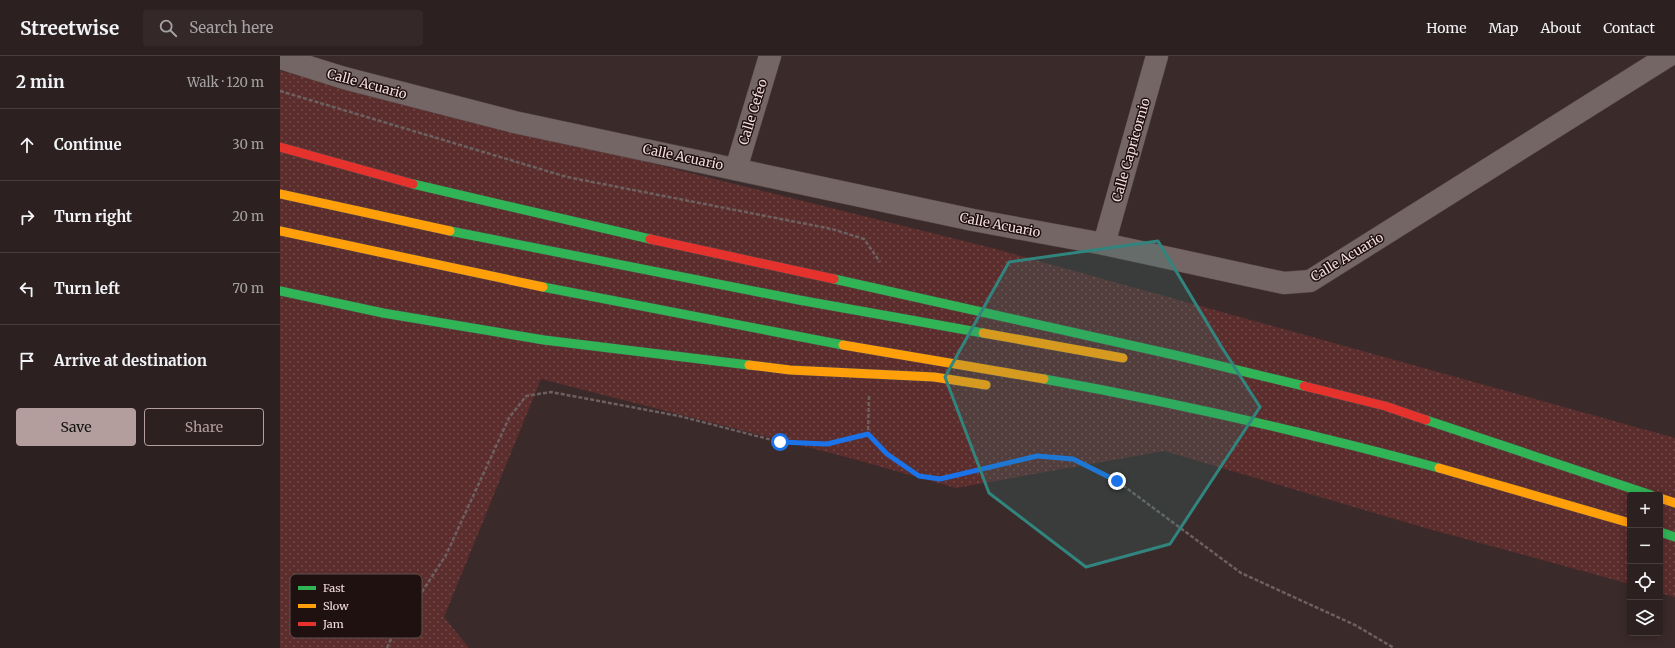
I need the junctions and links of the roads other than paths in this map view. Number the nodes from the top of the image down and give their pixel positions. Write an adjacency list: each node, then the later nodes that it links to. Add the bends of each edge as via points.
1 (770, 56): 6 (street, Calle Cefeo)
2 (1157, 56): 9 (street, Calle Capricornio)
3 (1668, 56): 9 (street, Calle Acuario, via 1310,281 1284,282)
4 (280, 58): 6 (street, Calle Acuario, via 344,78 514,122)
5 (280, 147): 16 (highway, via 388,178 531,212 1179,356 1385,406)
6 (736, 169): 9 (street, Calle Acuario, via 973,220)
7 (280, 194): 11 (highway, via 566,255 799,300)
8 (280, 231): 15 (highway, via 794,336 1112,392)
9 (1104, 244)
10 (280, 291): 12 (highway, via 384,313 544,340 790,370 934,377)
11 (1131, 359)
12 (996, 387)
13 (1192, 418): 15 (highway)
14 (1414, 426): 16 (highway)
15 (1333, 440): 20 (highway, via 1526,491)
16 (1586, 472): 17 (highway)
17 (1643, 492)
18 (1663, 499): 19 (highway)
19 (1675, 503)
20 (1627, 522)
21 (1663, 533): 22 (highway)
22 (1675, 537)

